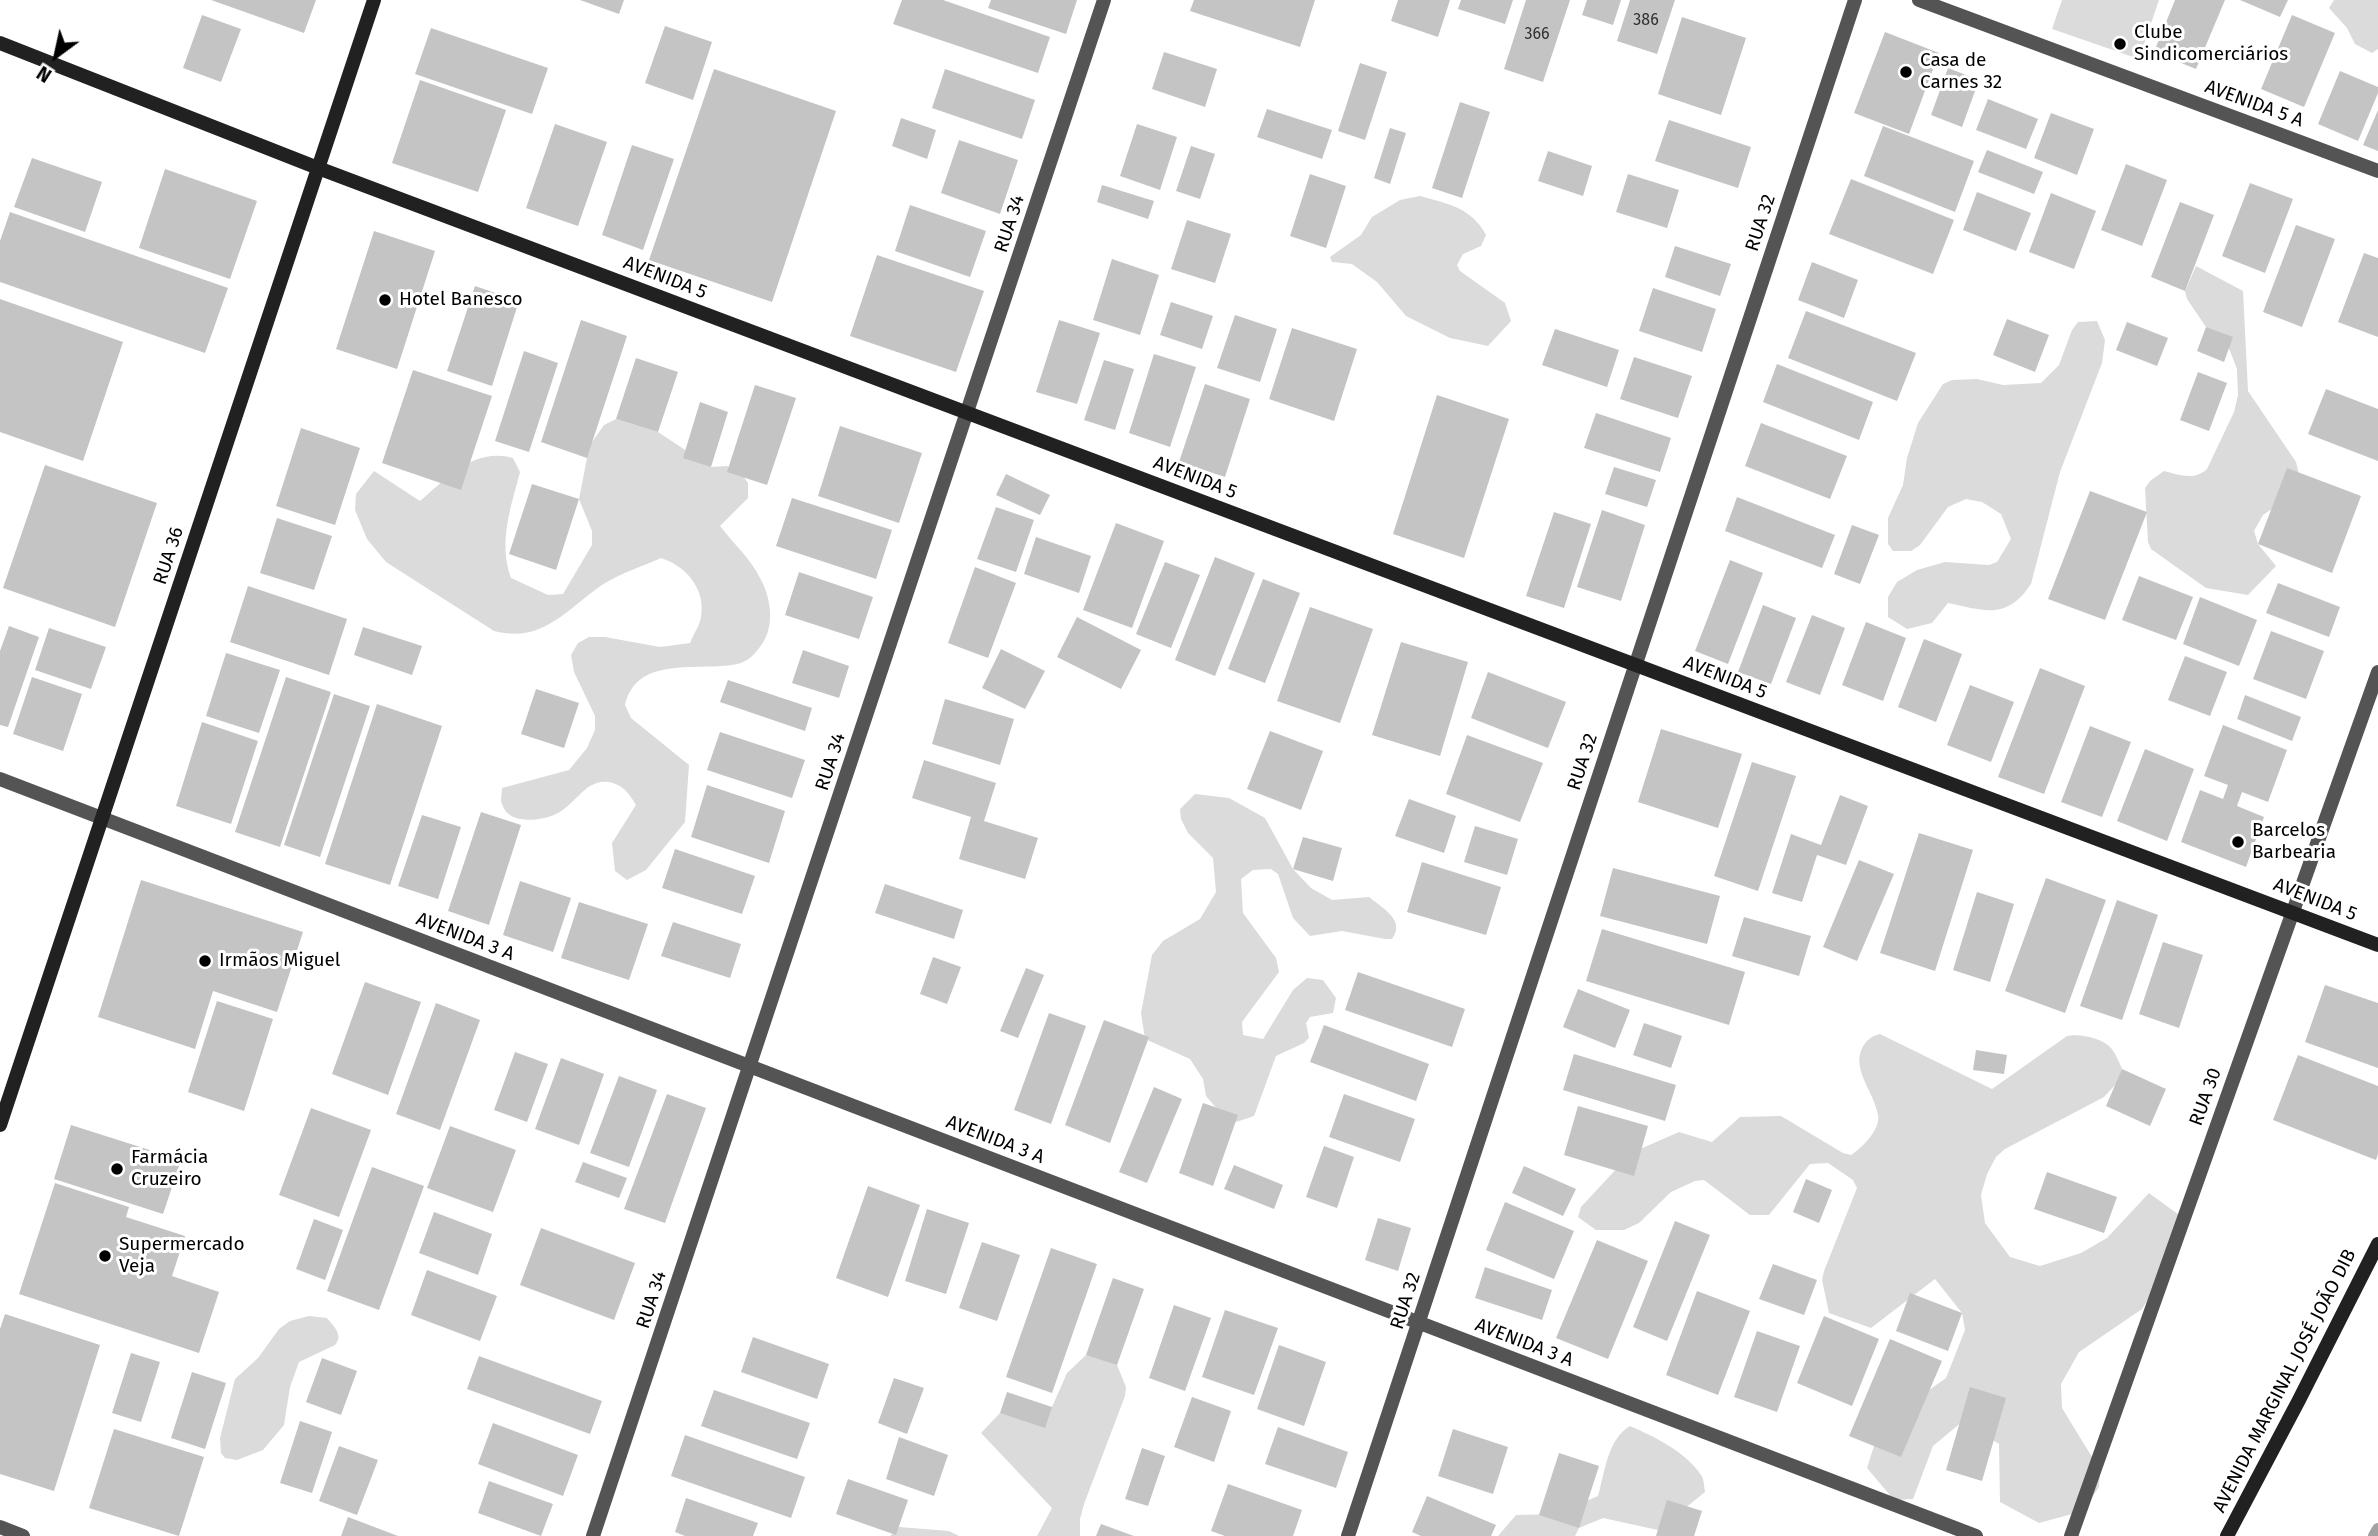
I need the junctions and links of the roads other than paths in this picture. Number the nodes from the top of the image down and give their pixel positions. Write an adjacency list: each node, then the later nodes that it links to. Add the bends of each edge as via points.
1 (374, 0): 6 (street, RUA 36)
2 (1104, 0): 8 (street, RUA 34)
3 (1855, 0): 9 (street, RUA 32)
4 (1919, 0): 7 (street, AVENIDA 5 A)
5 (0, 43): 6 (street, AVENIDA 5)
6 (318, 168): 8 (street, AVENIDA 5); 12 (street, RUA 36)
7 (2378, 171)
8 (967, 412): 9 (street, AVENIDA 5); 15 (street, RUA 34)
9 (1635, 665): 13 (street, AVENIDA 5); 18 (street, RUA 32)
10 (2378, 672): 13 (street, RUA 30)
11 (0, 779): 12 (street, AVENIDA 3 A)
12 (102, 818): 15 (street, AVENIDA 3 A); 16 (street, RUA 36)
13 (2292, 912): 14 (street, AVENIDA 5); 24 (street, RUA 30)
14 (2378, 945)
15 (750, 1066): 18 (street, AVENIDA 3 A); 21 (street, RUA 34)
16 (0, 1125)
17 (2378, 1244): 25 (street, AVENIDA MARGINAL JOSÉ JOÃO DIB)
18 (1419, 1323): 22 (street, RUA 32); 23 (street, AVENIDA 3 A)
19 (0, 1527): 20 (street)
20 (23, 1536)
21 (593, 1536)
22 (1349, 1536)
23 (1976, 1536)
24 (2071, 1536)
25 (2227, 1536)

